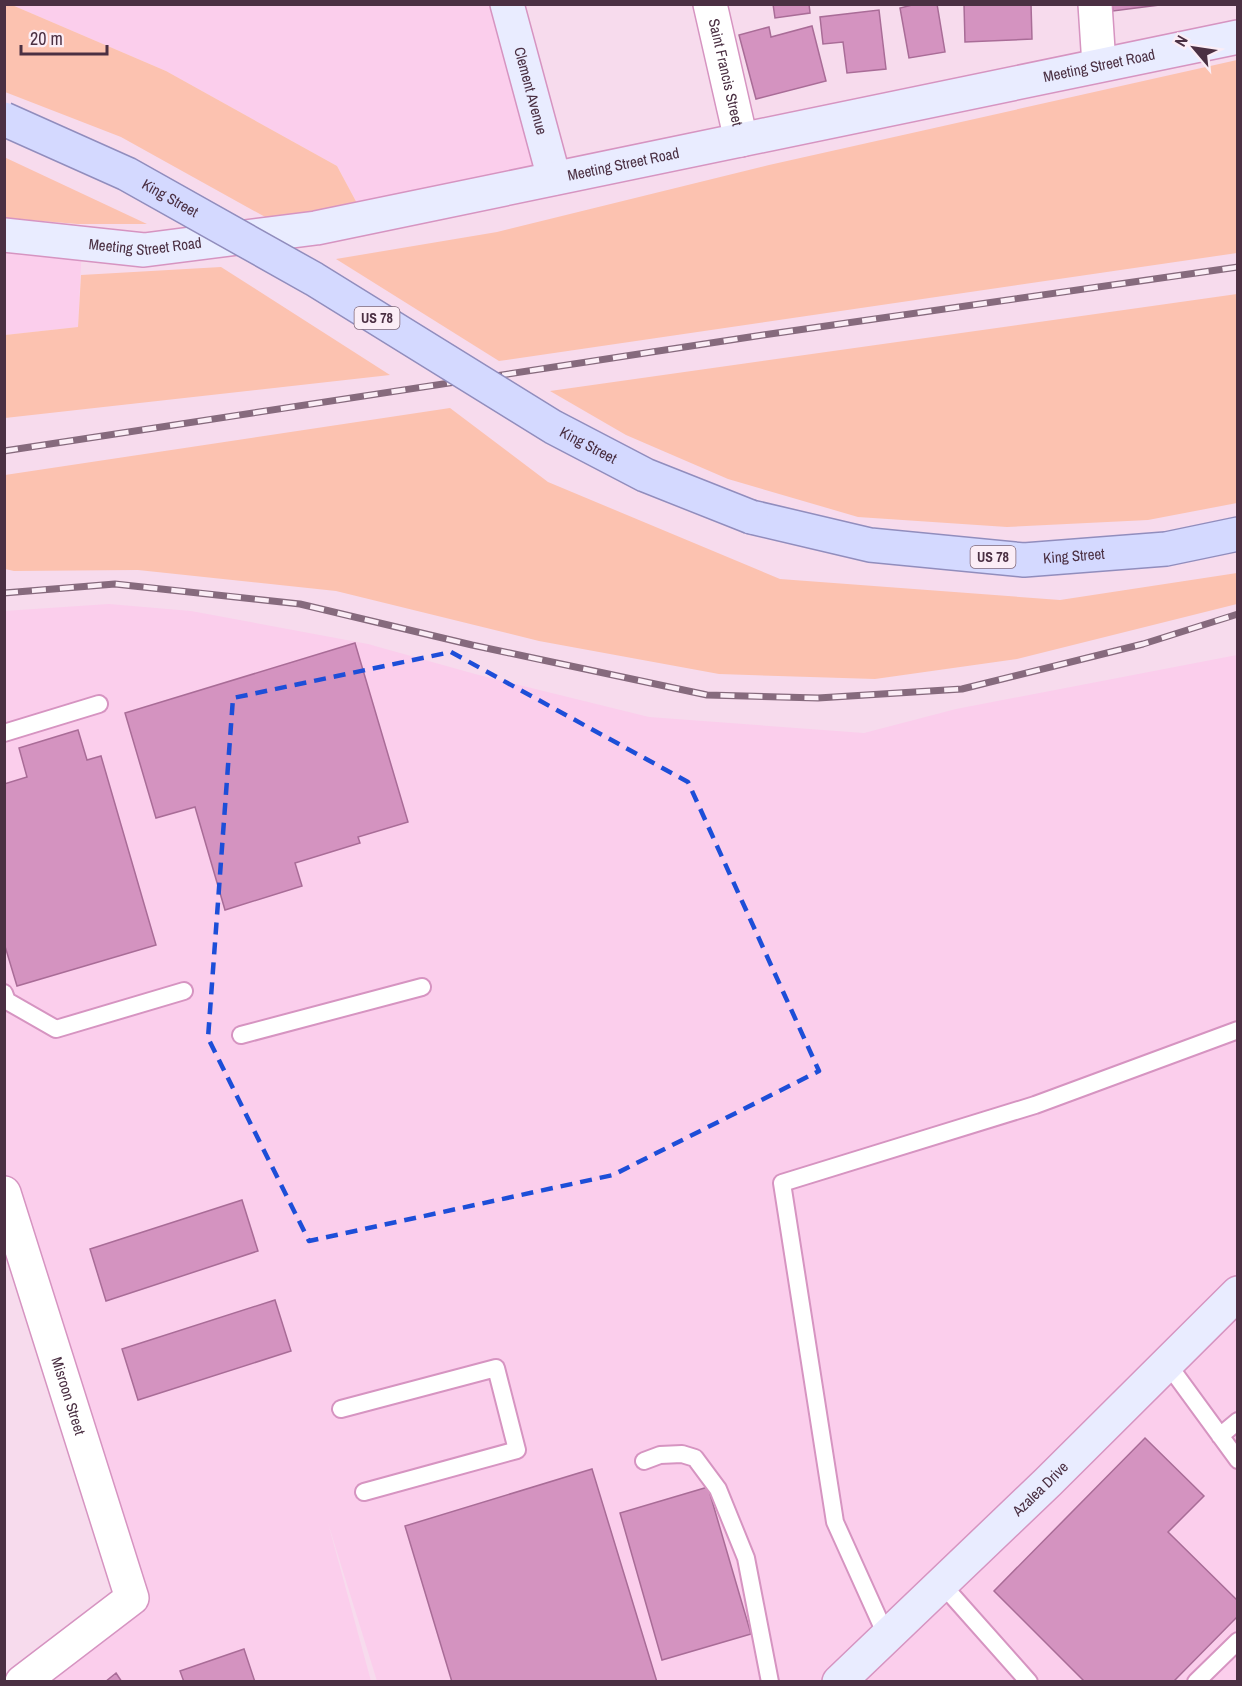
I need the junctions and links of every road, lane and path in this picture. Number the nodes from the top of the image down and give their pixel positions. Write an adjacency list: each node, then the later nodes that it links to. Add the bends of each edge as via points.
1 (507, 4): 8 (street, Clement Avenue)
2 (710, 4): 7 (street, Saint Francis Street)
3 (1095, 4): 5 (street)
4 (1238, 37): 5 (street, Meeting Street Road)
5 (1099, 65): 7 (street, Meeting Street Road)
6 (4, 118): 10 (main road, King Street / US 78, bridge, via 137,180 314,279 553,427 645,475 751,517 870,545 1024,560 1166,549)
7 (741, 140): 8 (street, Meeting Street Road)
8 (554, 178): 9 (street, Meeting Street Road, via 316,228 144,250)
9 (4, 235)
10 (1238, 534)
11 (99, 704): 12 (lane)
12 (4, 733)
13 (422, 987): 17 (lane)
14 (184, 991): 15 (lane, via 56,1029 7,1001)
15 (4, 993)
16 (1238, 1030): 28 (lane, via 1035,1105 782,1183 835,1522)
17 (241, 1035)
18 (4, 1193): 30 (street, Misroon Street, via 132,1598)
19 (1238, 1293): 20 (street, Azalea Drive)
20 (1167, 1363): 23 (lane); 27 (street, Azalea Drive)
21 (341, 1409): 26 (lane, via 496,1368 517,1450)
22 (1238, 1421): 23 (lane)
23 (1220, 1436): 24 (lane)
24 (1238, 1460)
25 (644, 1461): 31 (lane, via 660,1455 695,1458 718,1489 746,1558)
26 (364, 1492)
27 (941, 1582): 28 (street, Azalea Drive); 33 (lane)
28 (886, 1635): 32 (street, Azalea Drive)
29 (1238, 1641): 34 (lane)
30 (22, 1682)
31 (770, 1682)
32 (839, 1682)
33 (1029, 1682)
34 (1196, 1682)

